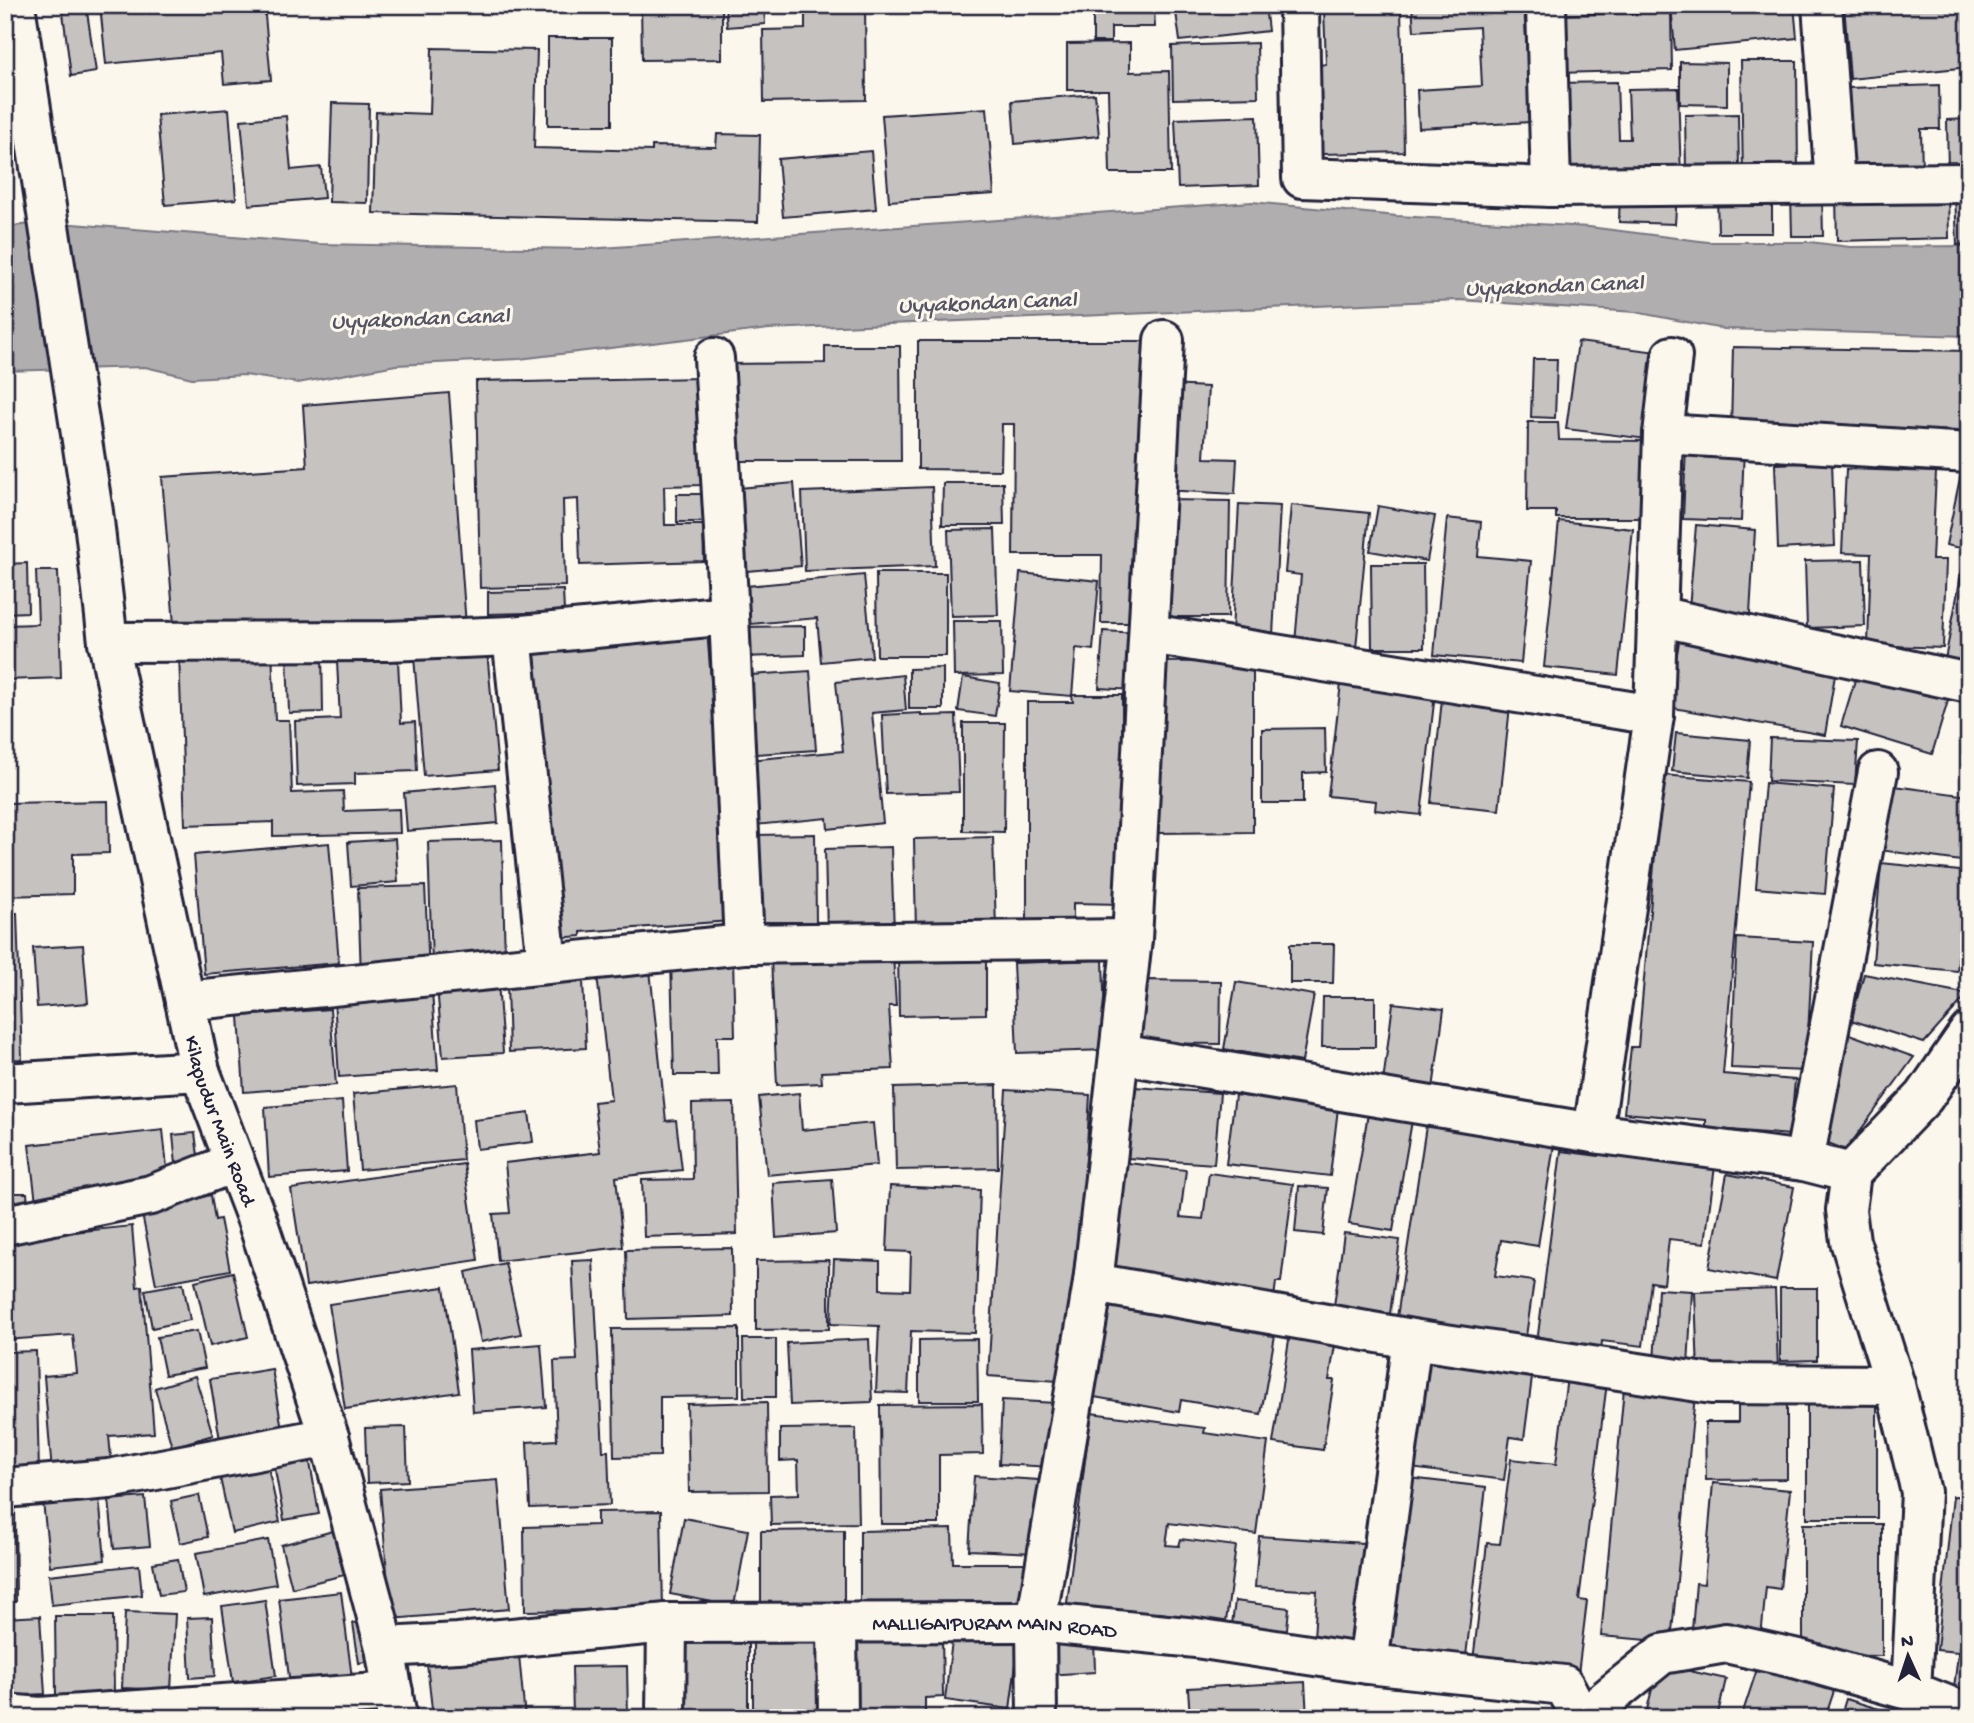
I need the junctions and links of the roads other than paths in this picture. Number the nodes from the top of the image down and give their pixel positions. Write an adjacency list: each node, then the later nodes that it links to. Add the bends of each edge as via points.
1 (15, 5): 17 (street, Kilapudur Main Road, via 93,512)
2 (1299, 5): 7 (street, via 1302,178)
3 (1546, 5): 7 (street)
4 (1822, 5): 6 (street)
5 (1969, 183): 6 (street)
6 (1835, 184): 7 (street)
7 (1551, 187)
8 (1164, 340): 15 (street)
9 (1672, 356): 11 (street)
10 (714, 358): 13 (street)
11 (1663, 434): 12 (street); 14 (street)
12 (1969, 453)
13 (729, 615): 16 (street); 22 (street)
14 (1657, 616): 18 (street); 19 (street)
15 (1150, 634): 19 (street); 21 (street)
16 (512, 636): 17 (street); 23 (street)
17 (108, 642): 24 (street, Kilapudur Main Road)
18 (1969, 683)
19 (1654, 715): 29 (street)
20 (1878, 772): 30 (street)
21 (1132, 939): 22 (street); 26 (street)
22 (744, 944): 23 (street)
23 (547, 962): 24 (street)
24 (185, 1001): 27 (street, Kilapudur Main Road)
25 (1969, 1031): 32 (street, via 1924,1097)
26 (1119, 1054): 29 (street); 34 (street)
27 (200, 1071): 28 (street); 31 (street, Kilapudur Main Road)
28 (5, 1083)
29 (1593, 1133): 30 (street)
30 (1804, 1161): 32 (street)
31 (233, 1163): 33 (street, via 151,1195); 37 (street, Kilapudur Main Road, via 257,1220)
32 (1851, 1173): 36 (street, via 1846,1210 1850,1241)
33 (5, 1225)
34 (1093, 1283): 35 (street); 40 (street)
35 (1412, 1339): 36 (street, via 1712,1384); 43 (street)
36 (1895, 1385): 44 (street, via 1921,1492)
37 (328, 1437): 38 (street, via 109,1479); 42 (street, Kilapudur Main Road)
38 (5, 1488)
39 (837, 1622): 40 (street, MALLIGAIPURAM MAIN ROAD); 41 (street, MALLIGAIPURAM MAIN ROAD); 49 (street)
40 (1037, 1622): 43 (street, MALLIGAIPURAM MAIN ROAD, via 1196,1638); 50 (street)
41 (667, 1623): 42 (street, MALLIGAIPURAM MAIN ROAD); 48 (street)
42 (385, 1647): 45 (street, Kilapudur Main Road)
43 (1368, 1664): 51 (street, MALLIGAIPURAM MAIN ROAD, via 1564,1685)
44 (1911, 1691): 47 (street); 51 (street, via 1726,1643 1662,1654)
45 (395, 1705): 46 (street, via 40,1717)
46 (5, 1714)
47 (1969, 1714)
48 (666, 1718)
49 (838, 1718)
50 (1038, 1718)
51 (1583, 1718)

